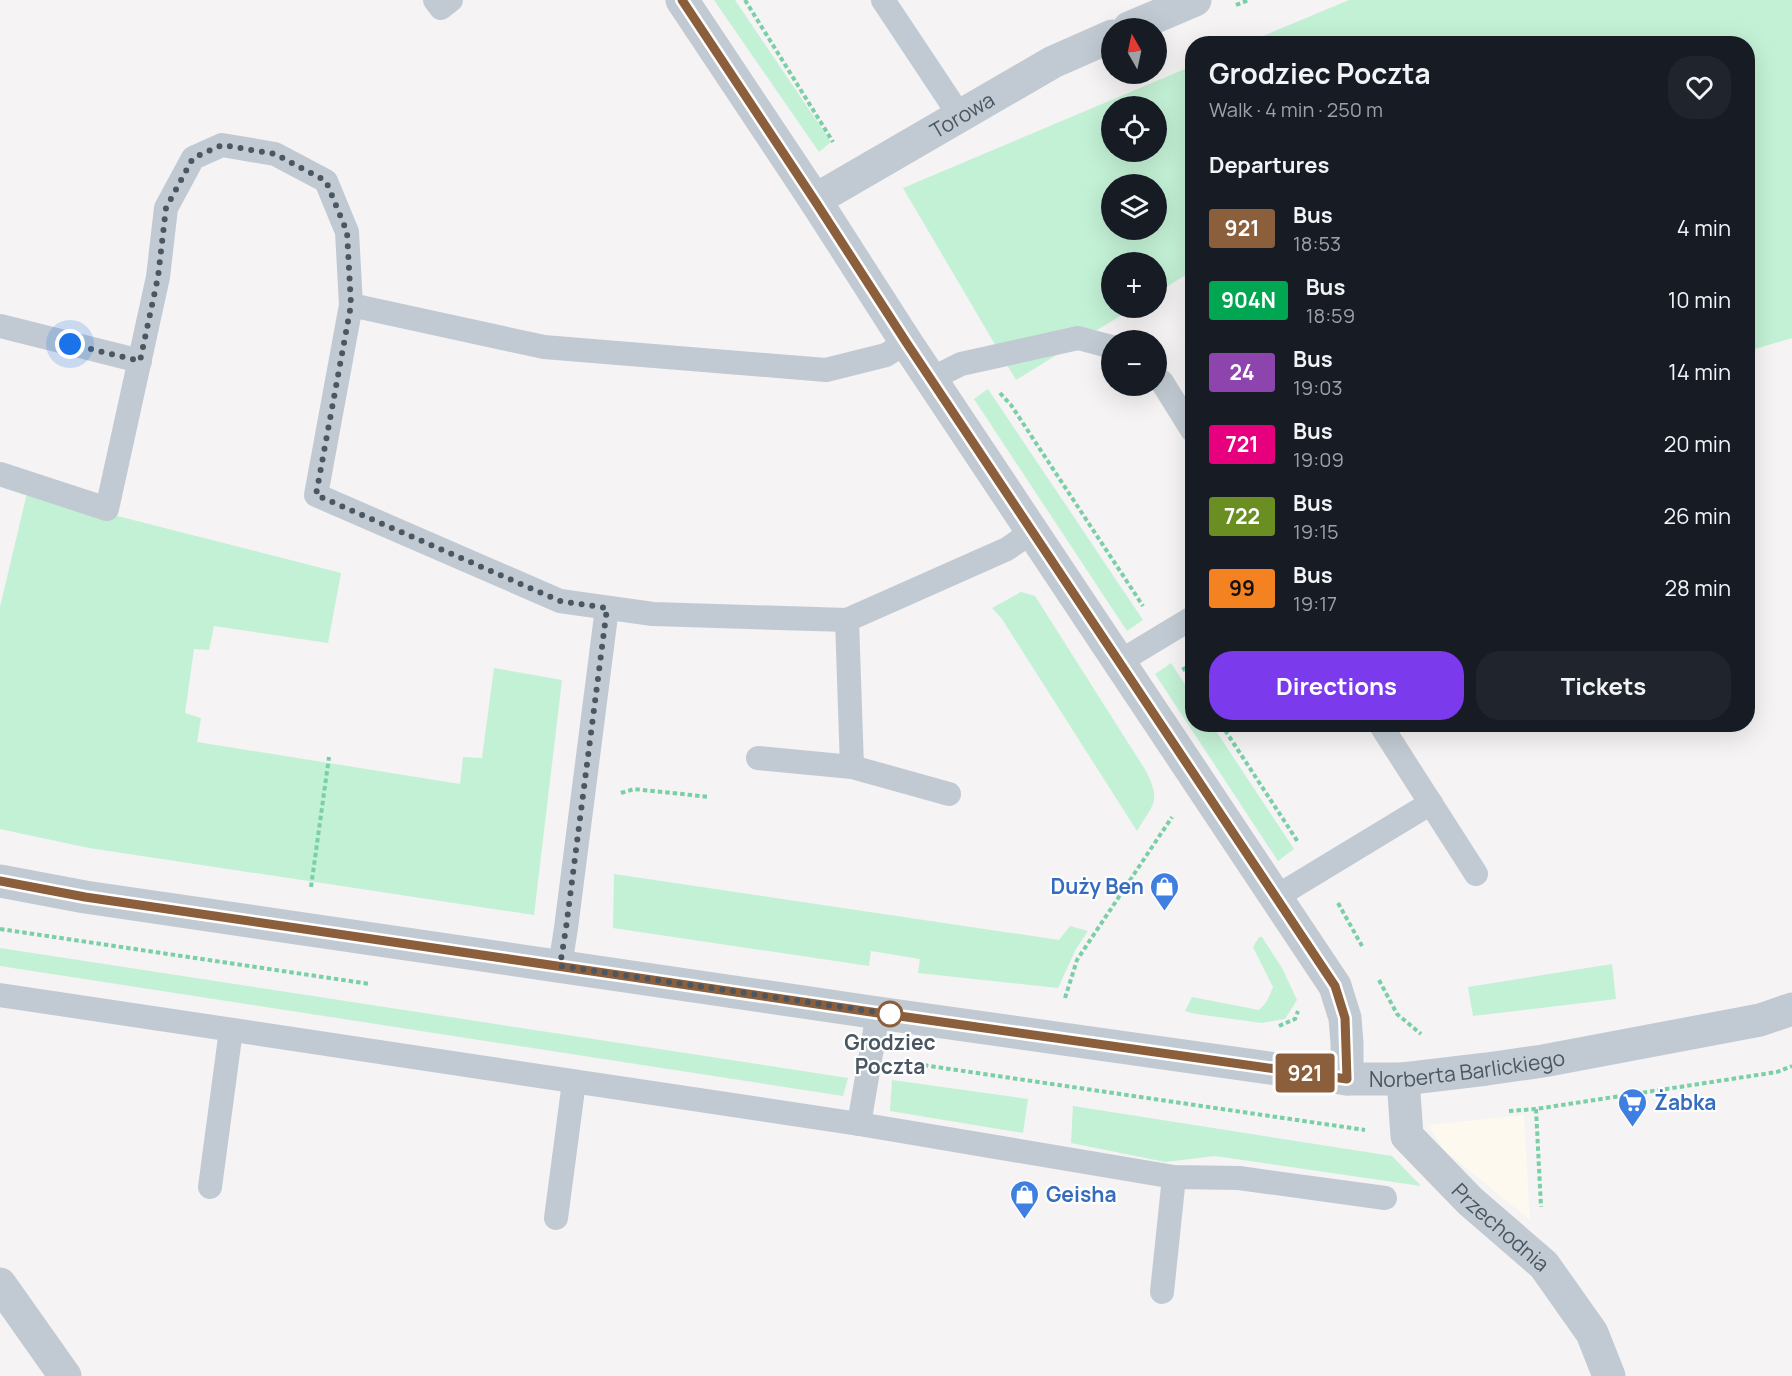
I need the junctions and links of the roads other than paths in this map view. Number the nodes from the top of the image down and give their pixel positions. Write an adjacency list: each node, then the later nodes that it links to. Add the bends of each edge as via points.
1 (435, 0): 2 (lane, via 441,8)
2 (451, 0)
3 (682, 0): 9 (street)
4 (883, 0): 8 (lane)
5 (1195, 0): 6 (street)
6 (1153, 18)
7 (1101, 41): 8 (street, Torowa, via 1053,62)
8 (960, 116): 9 (street, Torowa)
9 (815, 201): 12 (street)
10 (351, 305): 12 (lane, via 544,347 826,370 886,355); 14 (lane, via 347,232 326,181 275,154 222,145 193,158 166,208 158,277); 20 (lane, via 316,495 560,601)
11 (0, 326): 14 (lane)
12 (906, 342): 15 (street)
13 (1101, 344): 15 (lane, via 1078,338 961,364)
14 (140, 361): 18 (lane, via 107,509)
15 (931, 379): 19 (street)
16 (1167, 390): 17 (lane)
17 (1185, 419)
18 (0, 474)
19 (1033, 531): 21 (lane, via 1007,549); 23 (street)
20 (607, 608): 21 (lane, via 653,614); 32 (lane)
21 (847, 620): 26 (lane)
22 (1185, 622): 23 (lane)
23 (1119, 662): 31 (street)
24 (1385, 732): 28 (lane)
25 (758, 758): 26 (lane)
26 (852, 767): 27 (lane)
27 (949, 794)
28 (1431, 803): 29 (lane); 31 (lane)
29 (1476, 874)
30 (0, 881): 32 (street, Norberta Barlickiego, via 85,897)
31 (1276, 897): 37 (street, via 1335,986 1345,1018)
32 (560, 966): 35 (street, Norberta Barlickiego)
33 (0, 995): 36 (lane)
34 (1792, 1009): 38 (street, Norberta Barlickiego, via 1760,1020 1544,1061)
35 (878, 1013): 37 (street, Norberta Barlickiego); 40 (lane)
36 (231, 1030): 39 (lane); 42 (lane)
37 (1347, 1079): 38 (street, Norberta Barlickiego)
38 (1403, 1079): 48 (street, Przechodnia, via 1407,1136 1470,1201 1544,1265 1592,1333)
39 (574, 1082): 40 (lane); 44 (lane)
40 (859, 1124): 41 (lane)
41 (1174, 1177): 43 (lane, via 1239,1178); 46 (lane)
42 (210, 1187)
43 (1385, 1198)
44 (556, 1218)
45 (0, 1284): 47 (street)
46 (1162, 1293)
47 (65, 1376)
48 (1609, 1376)

